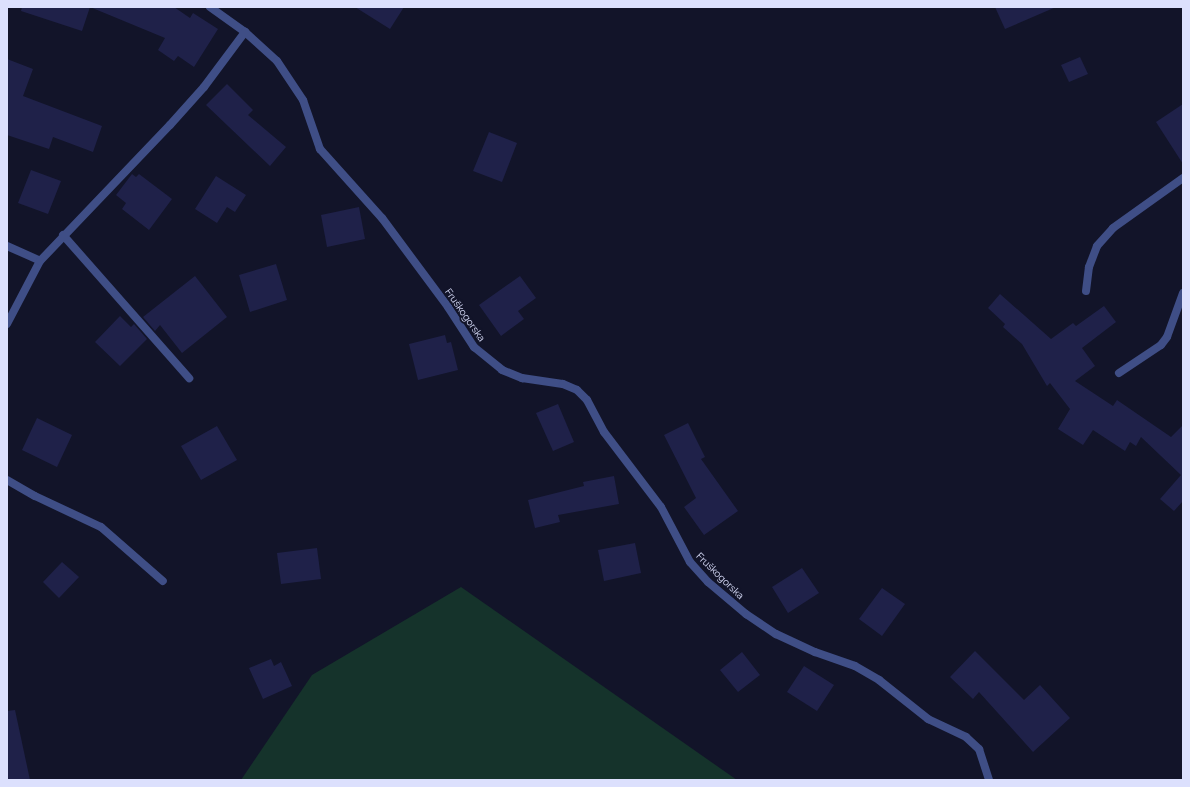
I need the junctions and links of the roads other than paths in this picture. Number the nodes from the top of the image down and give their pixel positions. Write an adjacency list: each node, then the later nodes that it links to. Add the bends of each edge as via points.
1 (210, 7): 2 (street, Fruškogorska)
2 (245, 32): 4 (street, via 204,87); 14 (street, Fruškogorska, via 277,61 303,100 320,149 382,218 448,307 474,347 502,370 522,378 564,384 577,390 587,400 604,432 661,508 690,562 746,614 776,634 815,652 855,666 879,680 928,719 966,737 979,749)
3 (1183, 178): 7 (street, via 1114,228 1097,246)
4 (64, 235): 6 (street); 11 (street)
5 (7, 246): 6 (street)
6 (40, 261): 9 (street)
7 (1086, 291)
8 (1183, 293): 10 (street, via 1167,337 1161,345)
9 (7, 324)
10 (1119, 373)
11 (189, 378)
12 (7, 480): 13 (street, via 101,527)
13 (163, 580)
14 (988, 780)

